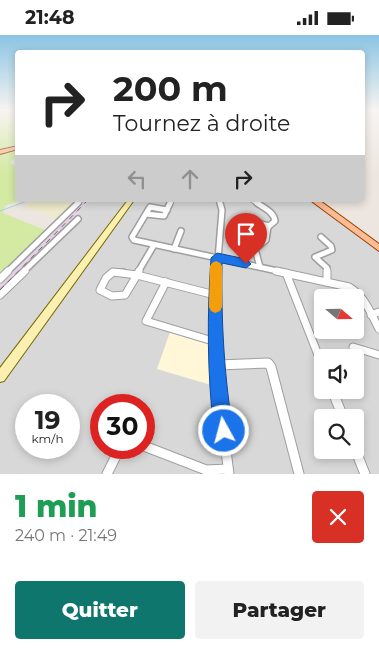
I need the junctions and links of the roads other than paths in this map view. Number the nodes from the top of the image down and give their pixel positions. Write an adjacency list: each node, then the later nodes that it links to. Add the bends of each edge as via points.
1 (15, 149): 2 (main road)
2 (0, 153)
3 (79, 202): 23 (street)
4 (130, 202): 36 (main road)
5 (171, 202): 9 (street)
6 (220, 202): 19 (street, via 222,210)
7 (255, 202): 13 (street, via 274,215)
8 (317, 202): 17 (main road)
9 (167, 210): 10 (street, via 164,217); 10 (street, via 153,206)
10 (146, 215): 16 (street, via 132,237)
11 (78, 219): 26 (street)
12 (251, 221): 13 (street)
13 (270, 226): 20 (street, via 266,240 255,249)
14 (181, 231): 18 (street)
15 (321, 237): 25 (street, via 332,250 315,257 327,268)
16 (154, 245): 18 (street); 22 (street)
17 (379, 248)
18 (174, 249): 19 (street)
19 (217, 258): 20 (street); 27 (street)
20 (260, 267): 21 (street)
21 (286, 273): 25 (street); 33 (street)
22 (137, 275): 22 (street, via 115,271 100,291 122,297); 24 (street)
23 (0, 279)
24 (166, 282): 27 (street); 31 (street, via 146,321)
25 (327, 282): 29 (street, via 355,289)
26 (0, 295)
27 (215, 295): 31 (street)
28 (379, 311): 29 (street)
29 (371, 315): 30 (street)
30 (379, 329)
31 (216, 343): 35 (street)
32 (353, 347): 34 (street)
33 (316, 349)
34 (379, 355)
35 (218, 365): 40 (street); 42 (street, via 268,363 271,367)
36 (0, 377)
37 (155, 450): 40 (street, via 206,470)
38 (114, 459): 41 (street)
39 (359, 459): 43 (street)
40 (228, 472)
41 (107, 474)
42 (299, 474)
43 (365, 474)

